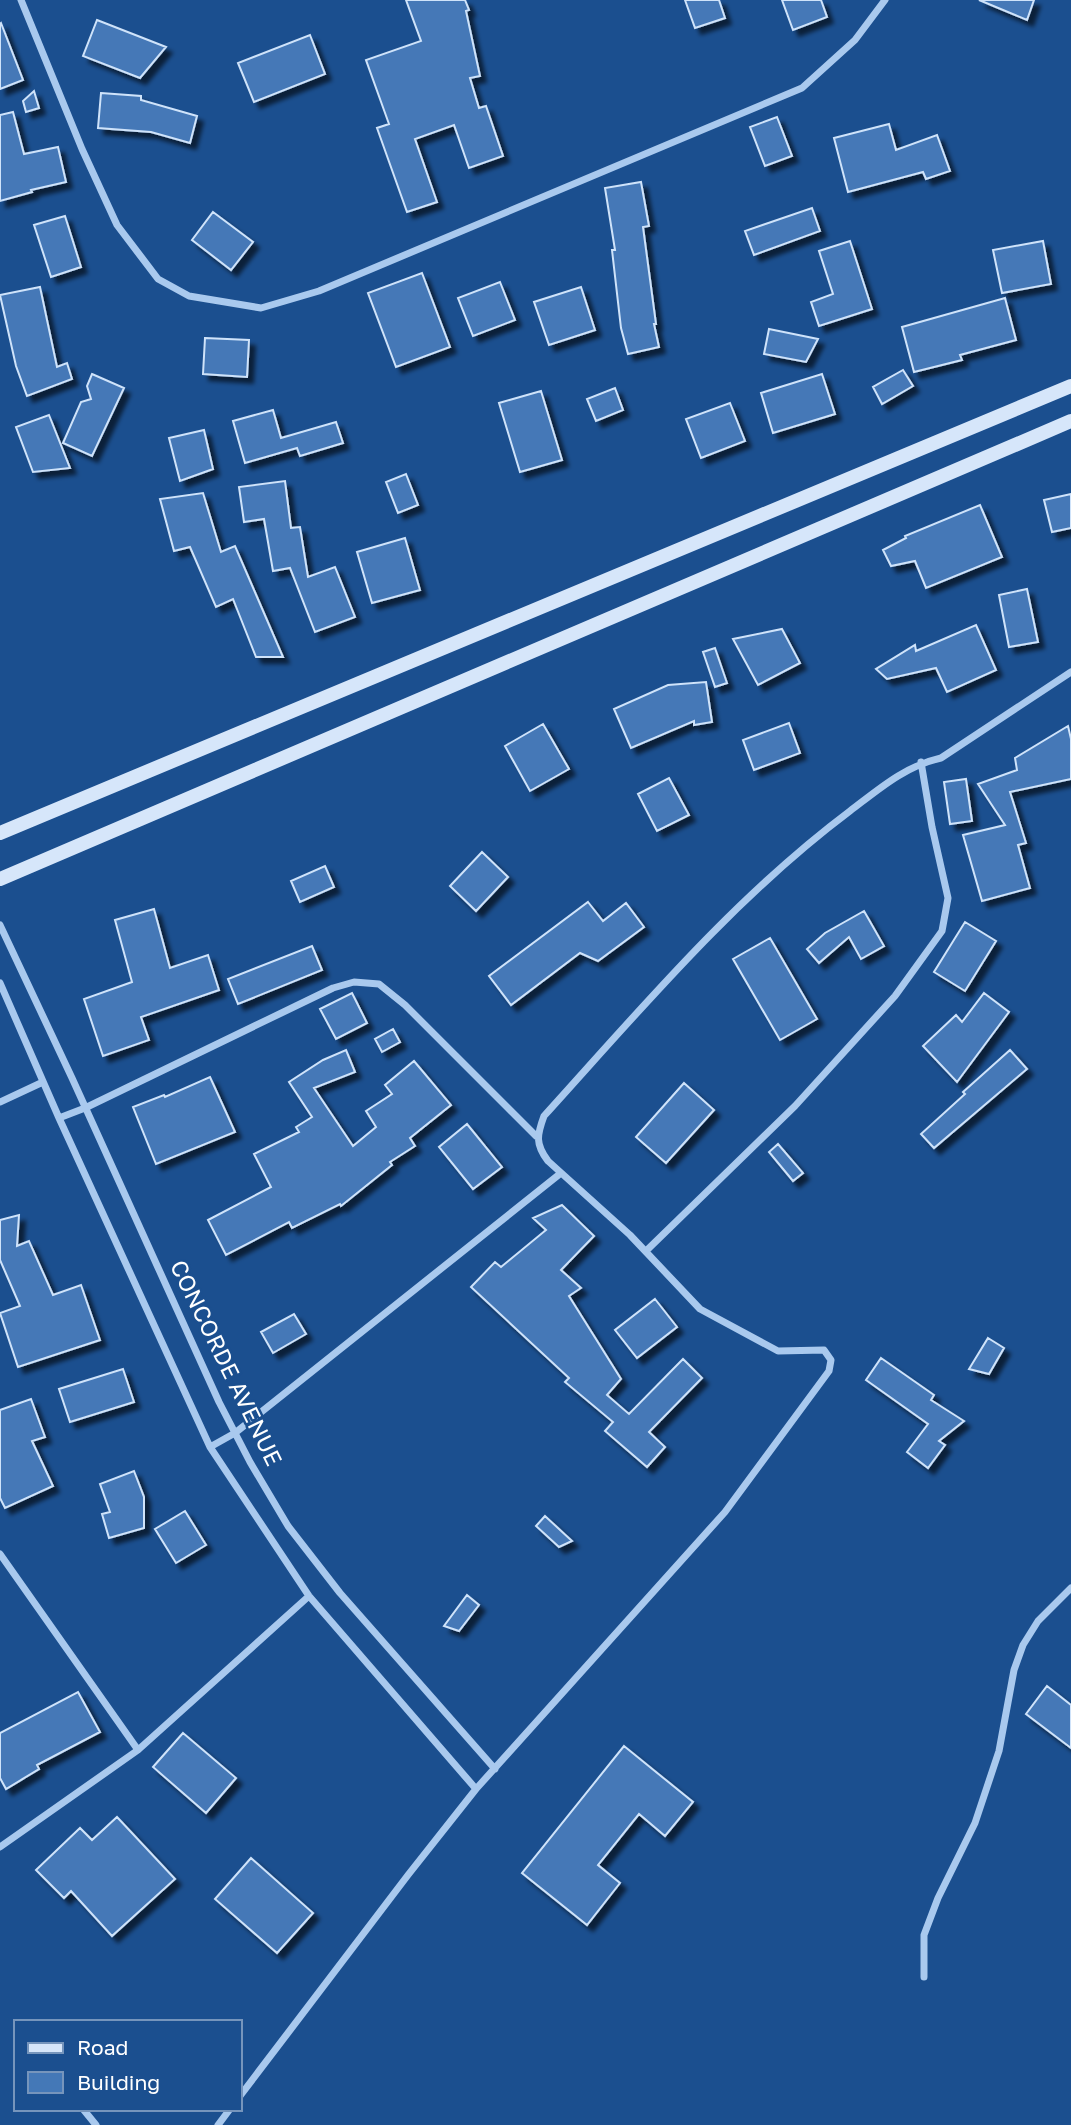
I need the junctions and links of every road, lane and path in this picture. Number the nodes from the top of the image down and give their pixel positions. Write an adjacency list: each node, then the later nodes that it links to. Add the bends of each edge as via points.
1 (21, 0): 2 (street, via 117,225 158,279 189,296 261,307 318,291 802,88 855,40)
2 (885, 0)
3 (1071, 386): 7 (main road)
4 (1071, 421): 8 (main road)
5 (1071, 671): 6 (street, via 941,758)
6 (921, 762): 15 (street, via 803,846 708,935 544,1116); 17 (street, via 948,898 942,931 895,996 795,1106)
7 (0, 833)
8 (0, 879)
9 (0, 925): 13 (street, CONCORDE AVENUE)
10 (0, 983): 11 (street, CONCORDE AVENUE)
11 (43, 1082): 12 (street); 14 (street, CONCORDE AVENUE)
12 (0, 1102)
13 (85, 1108): 14 (street); 15 (street, via 354,982 379,984 405,1004); 18 (street, CONCORDE AVENUE)
14 (59, 1118): 19 (street, CONCORDE AVENUE)
15 (537, 1136): 16 (street, via 539,1149)
16 (561, 1173): 17 (street); 18 (street)
17 (646, 1251): 24 (street, via 700,1309 778,1351 824,1350 831,1360 829,1371 725,1512)
18 (235, 1433): 19 (street); 24 (street, CONCORDE AVENUE, via 288,1527 340,1594)
19 (210, 1447): 22 (street, CONCORDE AVENUE)
20 (0, 1554): 23 (street)
21 (1071, 1588): 27 (street, via 1038,1621 1023,1645 999,1751 975,1823 924,1935)
22 (309, 1597): 23 (street); 25 (street, CONCORDE AVENUE)
23 (138, 1750): 26 (street)
24 (495, 1769): 25 (street)
25 (476, 1789): 28 (street)
26 (0, 1847)
27 (924, 1977)
28 (242, 2093)
29 (85, 2111): 30 (street)
30 (96, 2125)

